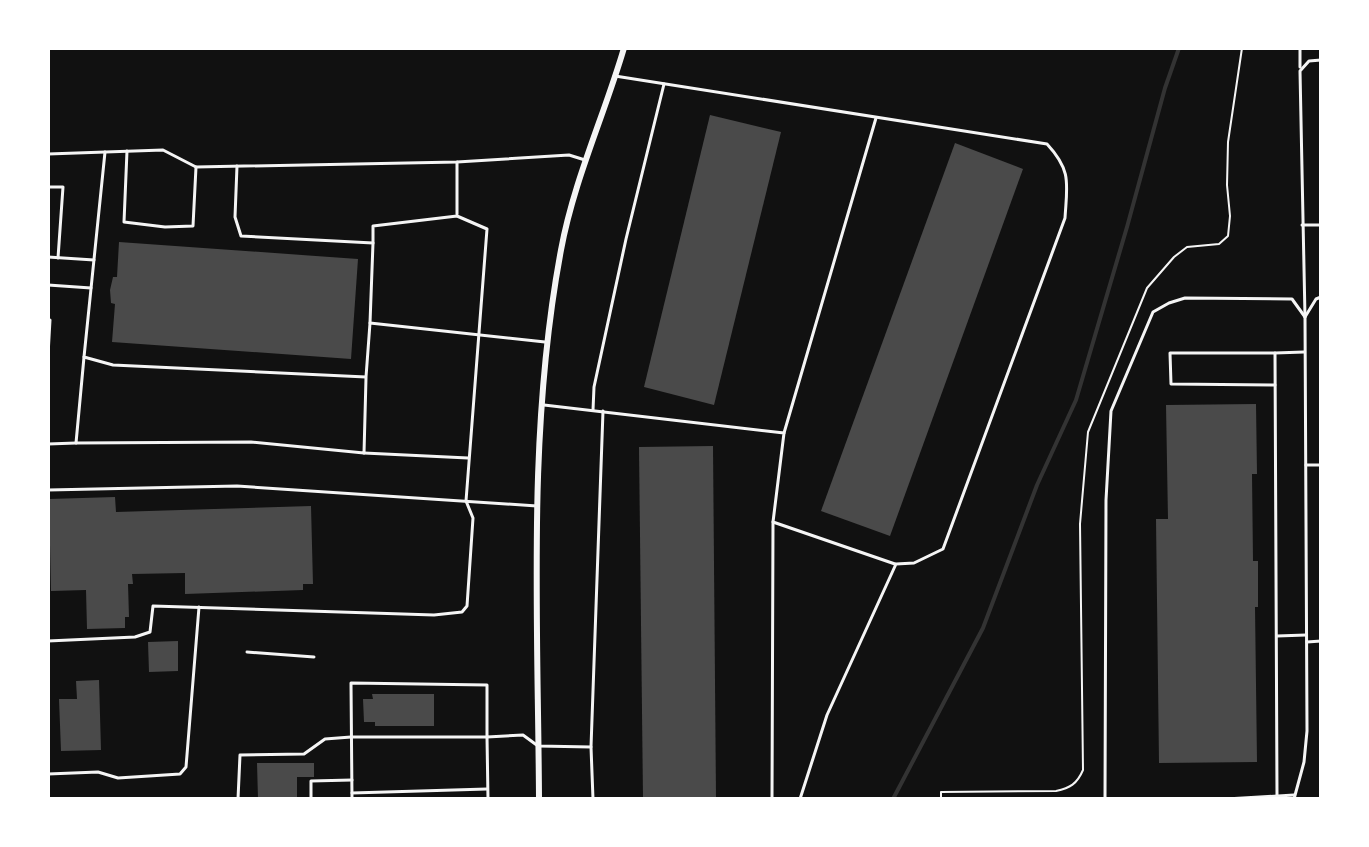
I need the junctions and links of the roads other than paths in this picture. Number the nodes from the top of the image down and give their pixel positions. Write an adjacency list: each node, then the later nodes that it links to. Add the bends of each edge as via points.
1 (624, 48): 5 (street)
2 (1300, 48): 4 (lane)
3 (1321, 60): 4 (lane, via 1309,61)
4 (1300, 71): 17 (lane)
5 (615, 76): 6 (lane); 11 (street)
6 (664, 84): 7 (lane); 38 (lane, via 626,239)
7 (877, 117): 40 (lane); 51 (lane, via 1047,144 1067,176 1065,218 943,549 914,563)
8 (127, 151): 9 (lane); 14 (lane, via 163,150); 14 (lane, via 124,222 193,226)
9 (105, 152): 10 (lane); 22 (lane)
10 (48, 154)
11 (585, 160): 12 (lane, via 569,155); 30 (street, via 561,247)
12 (457, 162): 13 (lane); 16 (lane)
13 (237, 166): 14 (lane); 19 (lane, via 235,217 241,236)
14 (196, 167)
15 (48, 187): 21 (lane, via 63,187)
16 (457, 216): 19 (lane, via 373,226); 29 (lane, via 487,229)
17 (1302, 225): 18 (lane); 26 (lane)
18 (1321, 225)
19 (373, 243): 28 (lane)
20 (48, 257): 21 (lane)
21 (58, 258): 22 (lane)
22 (94, 260): 24 (lane)
23 (48, 285): 24 (lane)
24 (91, 288): 34 (lane)
25 (1321, 297): 26 (lane)
26 (1305, 317): 31 (lane); 78 (lane, via 1292,299 1185,298 1169,303 1153,312 1111,411)
27 (48, 320): 33 (lane)
28 (370, 323): 29 (lane); 35 (lane)
29 (478, 334): 30 (lane); 44 (lane)
30 (546, 342): 37 (street)
31 (1305, 351): 32 (lane); 45 (lane)
32 (1275, 353): 36 (lane); 36 (lane, via 1170,353 1171,384)
33 (48, 355)
34 (84, 357): 35 (lane, via 113,365); 41 (lane)
35 (366, 377): 43 (lane)
36 (1276, 385): 54 (lane)
37 (540, 405): 38 (lane); 49 (street)
38 (593, 410): 39 (lane)
39 (603, 411): 40 (lane); 63 (lane)
40 (784, 433): 50 (lane)
41 (76, 443): 42 (lane); 43 (lane, via 251,442)
42 (48, 444)
43 (364, 453): 44 (lane)
44 (469, 458): 48 (lane)
45 (1306, 465): 46 (lane); 53 (lane)
46 (1321, 465)
47 (48, 490): 48 (lane, via 237,486)
48 (466, 501): 49 (lane); 52 (lane, via 473,518 467,606 462,612)
49 (537, 506): 62 (street)
50 (773, 522): 51 (lane); 76 (lane)
51 (896, 564): 77 (lane, via 827,715)
52 (199, 607): 55 (lane, via 153,606 150,632 135,637); 64 (lane, via 186,767 180,774)
53 (1307, 635): 54 (lane); 57 (lane)
54 (1277, 636): 68 (lane)
55 (48, 641)
56 (1321, 641): 57 (lane)
57 (1307, 642): 69 (lane, via 1307,731)
58 (247, 652): 59 (lane)
59 (314, 657)
60 (351, 737): 61 (lane); 61 (lane, via 351,683 487,685); 65 (lane); 70 (lane, via 325,739 304,754 240,755)
61 (487, 737): 62 (lane, via 523,735); 66 (lane)
62 (538, 746): 63 (lane); 74 (street)
63 (591, 747): 75 (lane)
64 (48, 774)
65 (352, 780): 67 (lane); 71 (lane, via 311,781)
66 (487, 789): 67 (lane); 73 (lane)
67 (352, 793): 72 (lane)
68 (1277, 796): 69 (lane); 80 (lane)
69 (1295, 797)
70 (238, 799)
71 (311, 799)
72 (352, 799)
73 (488, 799)
74 (539, 799)
75 (593, 799)
76 (772, 799)
77 (800, 799)
78 (1105, 799)
79 (1226, 799): 80 (lane)
80 (1234, 799)

